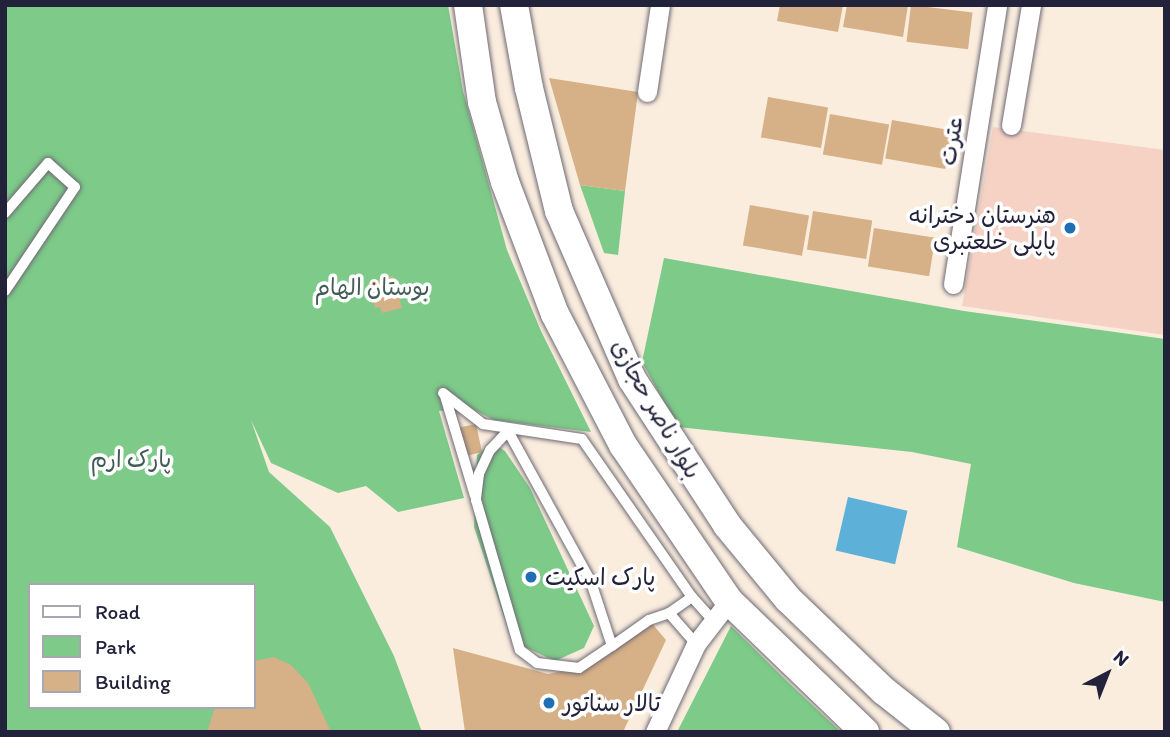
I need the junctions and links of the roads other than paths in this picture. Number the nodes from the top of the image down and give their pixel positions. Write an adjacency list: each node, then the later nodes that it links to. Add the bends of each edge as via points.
1 (468, 5): 14 (main road, بلوار ناصر حجازی, via 482,102 555,314 623,445)
2 (514, 5): 20 (main road, بلوار ناصر حجازی, via 559,211 632,379 727,525 788,599 884,691)
3 (660, 5): 6 (street)
4 (997, 5): 9 (street, عترت)
5 (1031, 5): 7 (street)
6 (647, 92)
7 (1011, 125)
8 (5, 213): 10 (lane, via 48,163 75,187)
9 (953, 284)
10 (5, 291)
11 (508, 431): 12 (lane, via 484,462); 12 (lane, via 483,424 443,393); 13 (lane, via 582,439); 17 (lane, via 591,582)
12 (476, 500): 17 (lane, via 520,650 537,663 558,669 579,668)
13 (692, 597): 14 (lane); 15 (lane)
14 (720, 610): 16 (street); 19 (main road, بلوار ناصر حجازی)
15 (669, 613): 16 (lane); 17 (lane, via 649,620)
16 (696, 643): 18 (street)
17 (612, 646)
18 (655, 732)
19 (865, 732)
20 (936, 732)

